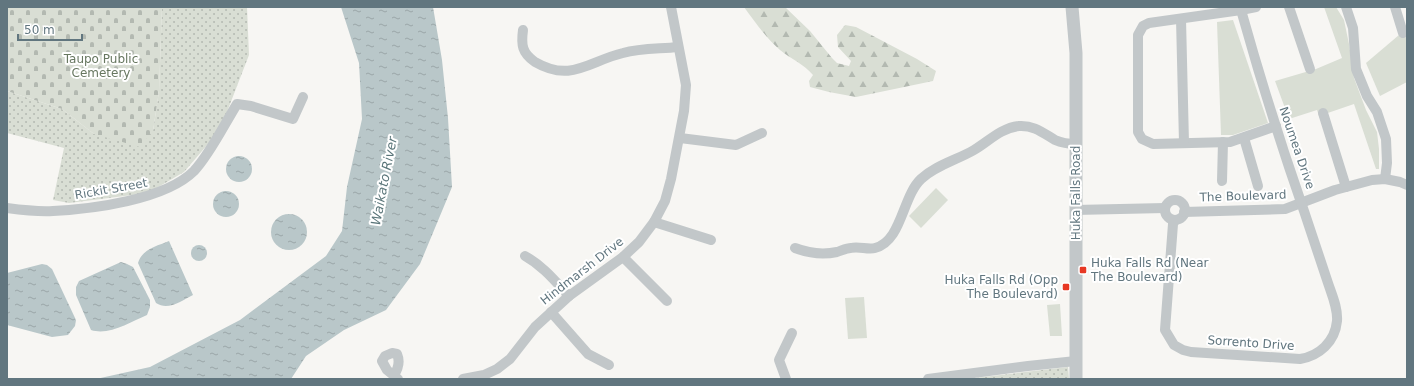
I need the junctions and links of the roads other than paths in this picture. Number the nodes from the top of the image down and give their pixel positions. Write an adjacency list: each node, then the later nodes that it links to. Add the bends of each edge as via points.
1 (671, 7): 11 (street, Hindmarsh Drive)
2 (1072, 7): 21 (street, Huka Falls Road, via 1076,53)
3 (1256, 7): 7 (street)
4 (1289, 7): 12 (street)
5 (1346, 7): 22 (street, via 1353,28 1356,69 1377,112 1386,139)
6 (1395, 7): 10 (street)
7 (1241, 10): 8 (street); 15 (street, Noumea Drive)
8 (1181, 19): 20 (street); 20 (street, via 1148,23 1138,35 1138,132 1142,139 1153,144)
9 (523, 30): 11 (street, via 522,46 529,57 548,69 559,71 584,67 624,52)
10 (1403, 32)
11 (678, 47): 17 (street, Hindmarsh Drive, via 686,85)
12 (1310, 69)
13 (304, 97): 28 (street, Rickit Street, via 293,120 237,104 193,171 167,189 147,197 52,211)
14 (1322, 114): 26 (street)
15 (1276, 126): 18 (street); 27 (street, Noumea Drive)
16 (762, 133): 17 (street, via 736,145)
17 (680, 138): 33 (street, Hindmarsh Drive, via 671,179)
18 (1244, 138): 19 (street); 25 (street)
19 (1223, 142): 20 (street); 23 (street)
20 (1184, 143)
21 (1076, 144): 30 (street, Huka Falls Road); 35 (street, via 1066,144 1031,126 1006,129 920,180 893,235 886,243 875,249 851,248 824,254)
22 (1385, 179): 24 (street, Noumea Drive); 26 (street, Noumea Drive)
23 (1222, 181)
24 (1407, 185)
25 (1258, 186)
26 (1346, 187): 27 (street, Noumea Drive)
27 (1302, 204): 31 (street, The Boulevard, via 1285,209); 32 (street, Sorrento Drive, via 1337,313 1335,330 1327,345 1308,358 1191,352 1174,345 1165,330)
28 (7, 208)
29 (1165, 208): 30 (street, The Boulevard); 31 (street, The Boulevard, via 1169,202 1175,200 1181,203); 32 (street, via 1168,217)
30 (1076, 210): 42 (street, Huka Falls Road)
31 (1184, 212): 32 (street, The Boulevard)
32 (1175, 220)
33 (654, 222): 34 (street); 37 (street, Hindmarsh Drive)
34 (711, 240)
35 (795, 248)
36 (525, 256): 38 (street, via 536,262)
37 (624, 257): 38 (street, Hindmarsh Drive); 39 (street)
38 (569, 296): 40 (street, Hindmarsh Drive)
39 (667, 301)
40 (551, 312): 43 (street, via 588,354); 44 (street, Hindmarsh Drive, via 535,327 510,359 497,369 484,375)
41 (792, 333): 45 (street, via 779,360)
42 (1076, 361): 46 (street); 47 (street, Huka Falls Road)
43 (609, 365)
44 (463, 379)
45 (786, 379)
46 (928, 379)
47 (1076, 379)

